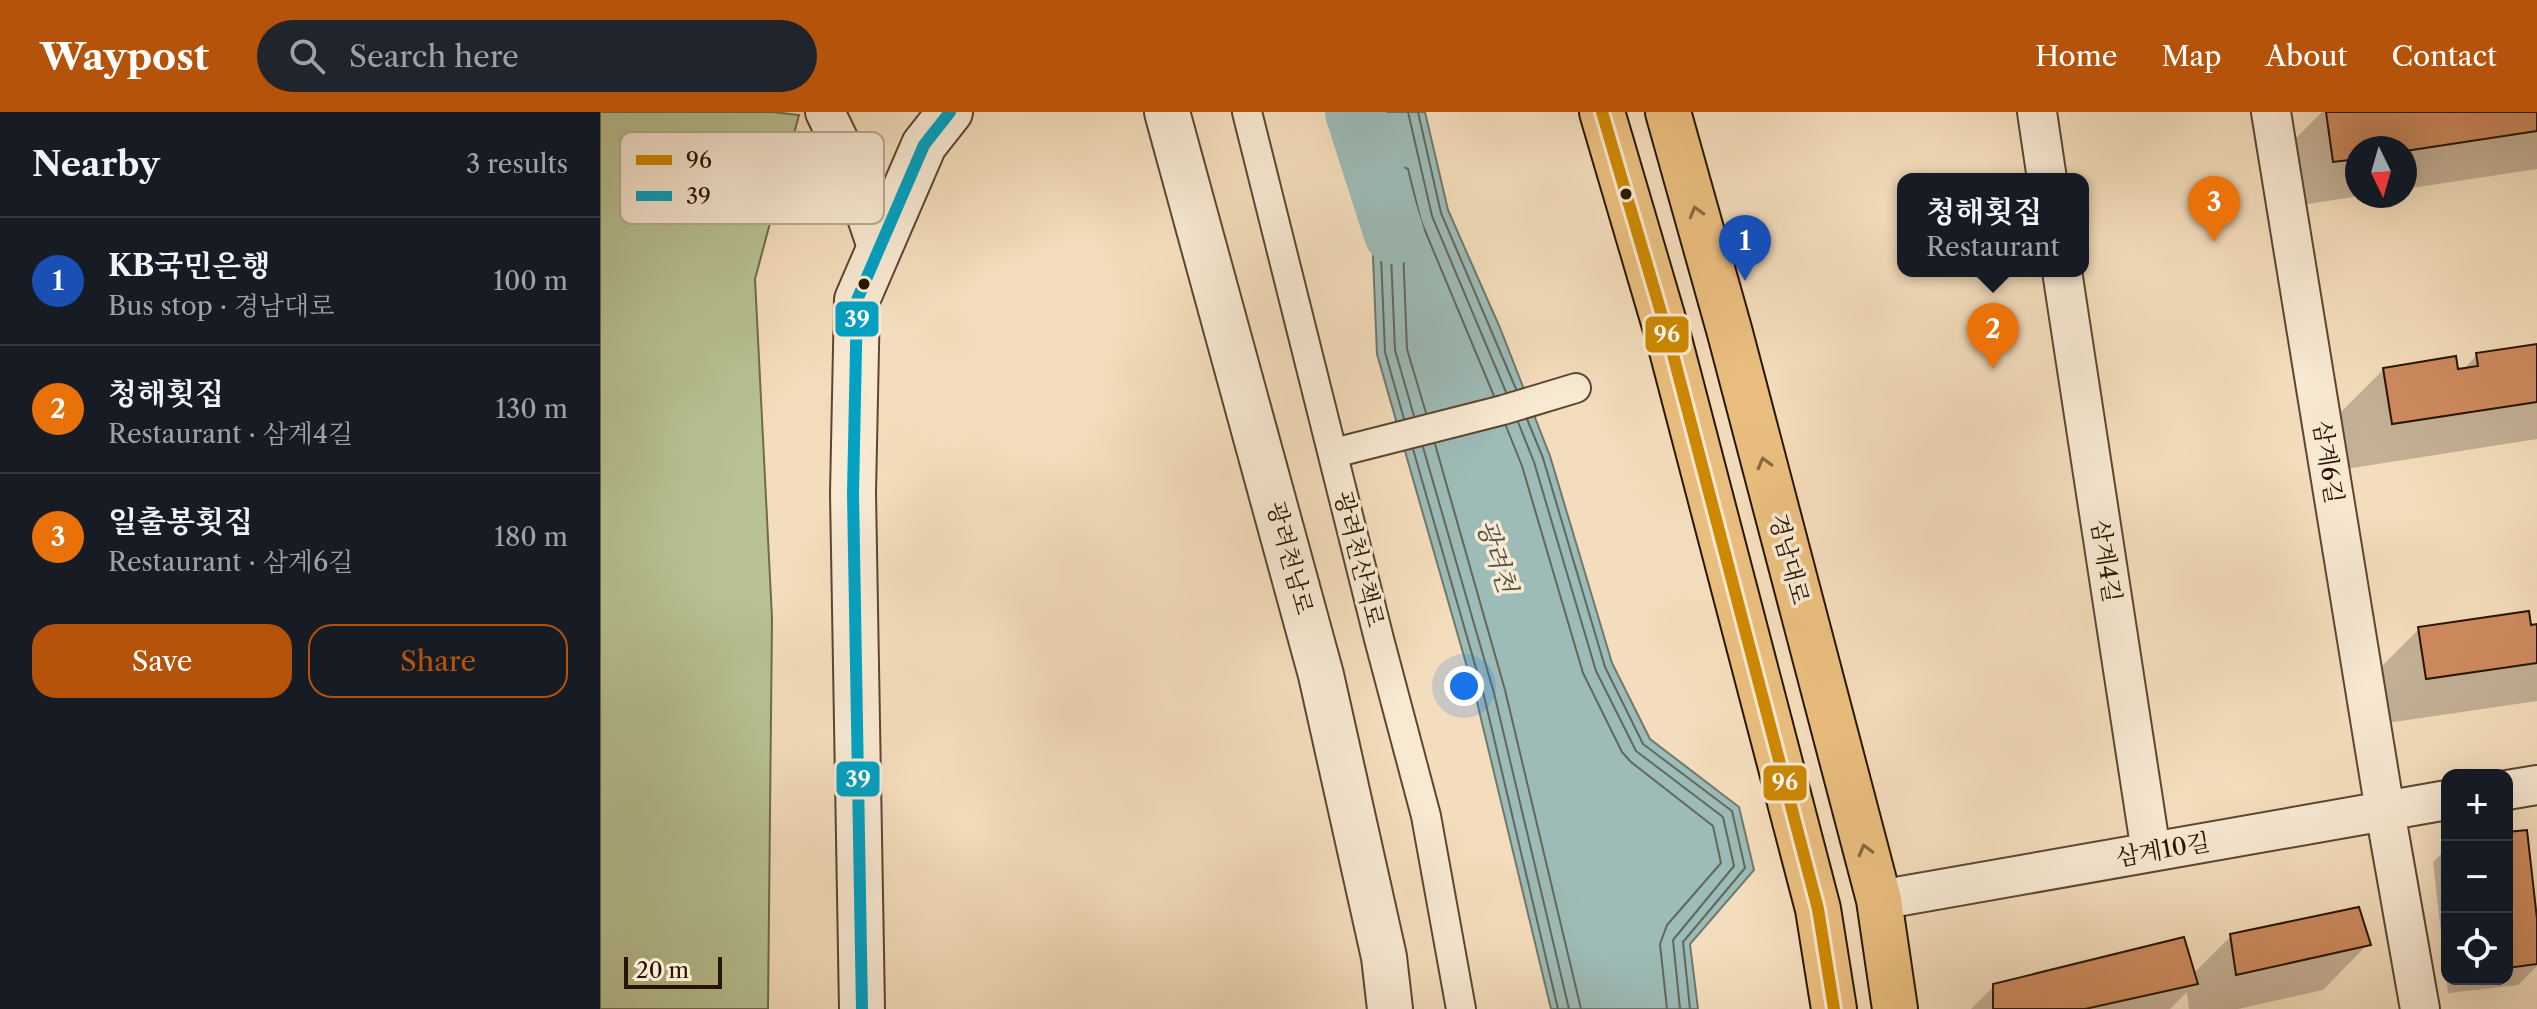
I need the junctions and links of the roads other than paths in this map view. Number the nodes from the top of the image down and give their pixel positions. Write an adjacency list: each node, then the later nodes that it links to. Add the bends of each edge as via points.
1 (825, 112): 9 (street)
2 (950, 112): 12 (street, via 924,145)
3 (1167, 112): 23 (street, 광려천남로, via 1321,675 1384,957)
4 (1247, 112): 15 (street, 광려천산책로)
5 (1602, 112): 25 (highway, via 1670,343 1818,909)
6 (1668, 112): 21 (highway, 경남대로, one-way to 6)
7 (2037, 112): 10 (street)
8 (2271, 112): 19 (street, 삼계6길)
9 (835, 132)
10 (2046, 173)
11 (869, 224): 12 (street)
12 (878, 250): 22 (street, via 857,300 854,434)
13 (2063, 277): 20 (street, 삼계4길)
14 (1576, 388): 15 (street)
15 (1334, 453): 24 (street, 광려천산책로, via 1426,816)
16 (2537, 785): 17 (street)
17 (2513, 789)
18 (2441, 801): 19 (street, 삼계10길)
19 (2385, 811): 20 (street, 삼계10길); 27 (street, 삼계6길)
20 (2151, 852): 21 (street, 삼계10길)
21 (1879, 900): 26 (highway, 경남대로)
22 (862, 1009)
23 (1390, 1009)
24 (1461, 1009)
25 (1834, 1009)
26 (1895, 1009)
27 (2420, 1009)

